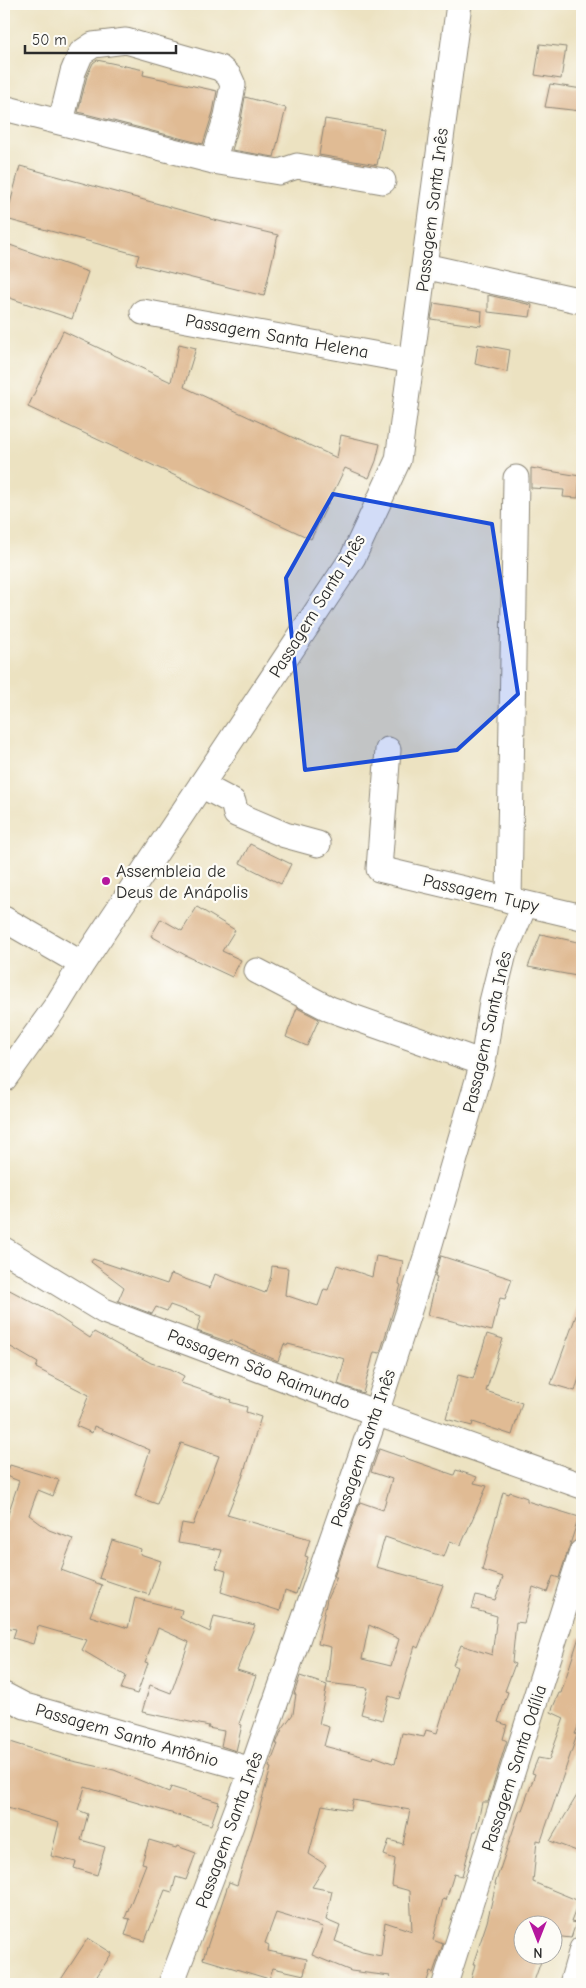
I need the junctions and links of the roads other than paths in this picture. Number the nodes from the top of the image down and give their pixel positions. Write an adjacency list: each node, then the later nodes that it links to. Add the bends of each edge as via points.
1 (458, 4): 6 (street, Passagem Santa Inês)
2 (4, 108): 3 (street)
3 (61, 122): 4 (street); 4 (street, via 81,53 93,45 126,41 220,68 229,76 233,85)
4 (214, 162): 5 (street, via 279,172 297,166)
5 (382, 180)
6 (424, 266): 7 (street); 9 (street, Passagem Santa Inês)
7 (582, 301)
8 (143, 312): 9 (street, Passagem Santa Helena)
9 (412, 361): 12 (street, Passagem Santa Inês, via 398,460 353,557)
10 (516, 478): 14 (street, Passagem Santa Inês)
11 (388, 750): 14 (street, Passagem Tupy, via 379,869)
12 (201, 785): 13 (street, via 233,802 236,814 285,835); 17 (street, Passagem Santa Inês)
13 (318, 844)
14 (517, 902): 15 (street, Passagem Tupy); 19 (street, Passagem Santa Inês, via 492,1002)
15 (582, 917)
16 (4, 919): 17 (street)
17 (82, 964): 20 (street, Passagem Santa Inês)
18 (257, 971): 19 (street, via 330,1009)
19 (483, 1064): 22 (street, Passagem Santa Inês)
20 (4, 1079)
21 (4, 1250): 22 (street, Passagem São Raimundo, via 104,1311)
22 (376, 1413): 23 (street, Passagem São Raimundo); 26 (street, Passagem Santa Inês)
23 (582, 1486)
24 (582, 1552): 29 (street, Passagem Santa Odília)
25 (4, 1695): 26 (street, Passagem Santo Antônio, via 25,1706)
26 (252, 1770): 28 (street, Passagem Santa Inês)
27 (582, 1949): 30 (street)
28 (172, 1984)
29 (445, 1984)
30 (572, 1984)

